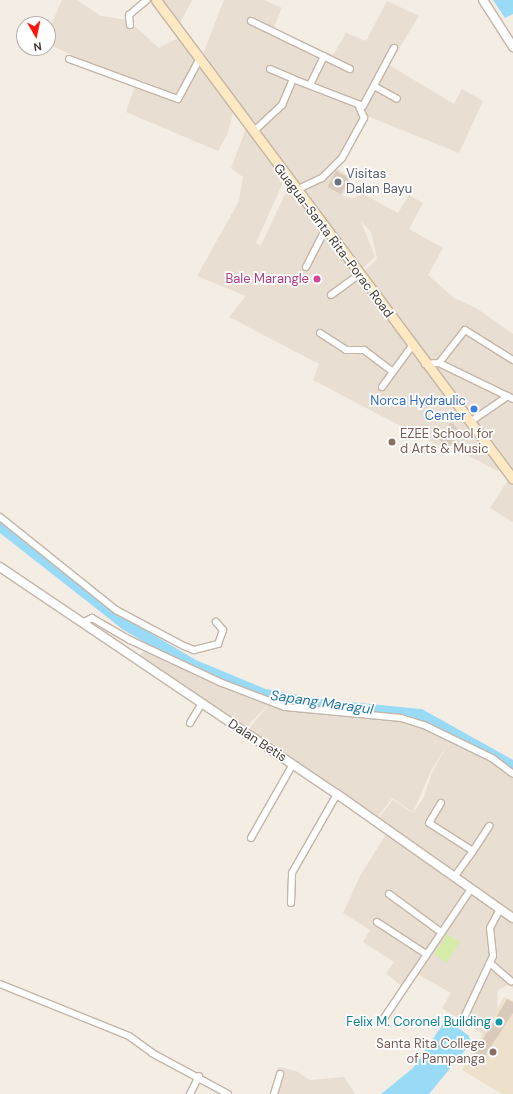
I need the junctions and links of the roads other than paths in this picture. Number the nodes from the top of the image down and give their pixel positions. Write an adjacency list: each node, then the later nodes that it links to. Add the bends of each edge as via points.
1 (147, 0): 5 (street, via 129,15)
2 (156, 0): 10 (main road, Guagua-Santa Rita-Porac Road)
3 (483, 0): 6 (street)
4 (251, 20): 8 (street)
5 (130, 25)
6 (513, 47)
7 (394, 48): 15 (street)
8 (324, 56): 12 (street); 14 (street)
9 (69, 59): 10 (street, via 174,99 180,96)
10 (199, 60): 18 (main road, Guagua-Santa Rita-Porac Road)
11 (270, 69): 13 (street)
12 (350, 69)
13 (293, 79): 14 (street); 18 (street, via 282,106)
14 (310, 85): 17 (street)
15 (374, 86): 16 (street); 17 (street, via 365,104)
16 (397, 100)
17 (359, 106): 19 (street, via 364,118 342,158 322,178)
18 (253, 132): 19 (main road, Guagua-Santa Rita-Porac Road)
19 (296, 190): 20 (main road, Guagua-Santa Rita-Porac Road)
20 (325, 230): 21 (street); 22 (main road, Guagua-Santa Rita-Porac Road)
21 (306, 267)
22 (359, 275): 23 (street); 25 (main road, Guagua-Santa Rita-Porac Road)
23 (331, 295)
24 (320, 333): 29 (street, via 346,350 364,350)
25 (412, 346): 28 (main road, Guagua-Santa Rita-Porac Road); 29 (street)
26 (513, 360): 27 (street, via 465,330)
27 (439, 363): 28 (street); 31 (street)
28 (425, 364): 32 (main road, Guagua-Santa Rita-Porac Road)
29 (392, 371): 30 (street)
30 (382, 387)
31 (510, 398): 32 (street)
32 (470, 422): 33 (main road, Guagua-Santa Rita-Porac Road)
33 (513, 479)
34 (0, 517): 37 (street, via 116,610 184,646 194,650 218,644 223,630)
35 (0, 567): 36 (street, Dalan Betis)
36 (84, 622): 38 (street, Dalan Betis); 41 (street, via 92,618 130,640 222,683 285,707 401,718 424,725 492,758)
37 (216, 622)
38 (201, 705): 39 (street); 40 (street, Dalan Betis)
39 (190, 723)
40 (293, 764): 42 (street, Dalan Betis); 45 (street)
41 (513, 774)
42 (337, 794): 47 (street, Dalan Betis); 50 (street, via 292,873)
43 (441, 802): 46 (street, via 429,823)
44 (489, 826): 46 (street)
45 (251, 838)
46 (473, 851): 47 (street)
47 (454, 877): 48 (street, Dalan Betis)
48 (471, 888): 51 (street, Dalan Betis); 54 (street)
49 (389, 894): 54 (street)
50 (291, 903)
51 (500, 908): 52 (street, Dalan Betis); 56 (street, via 491,923 494,951)
52 (513, 918)
53 (377, 922): 55 (street)
54 (441, 932): 55 (street)
55 (426, 954): 59 (street)
56 (490, 963): 57 (street); 60 (street)
57 (511, 981)
58 (0, 984): 62 (street, via 120,1032 152,1054)
59 (382, 1021)
60 (461, 1024)
61 (280, 1074): 65 (street)
62 (198, 1076): 63 (street); 64 (street)
63 (226, 1093)
64 (190, 1094)
65 (274, 1094)

